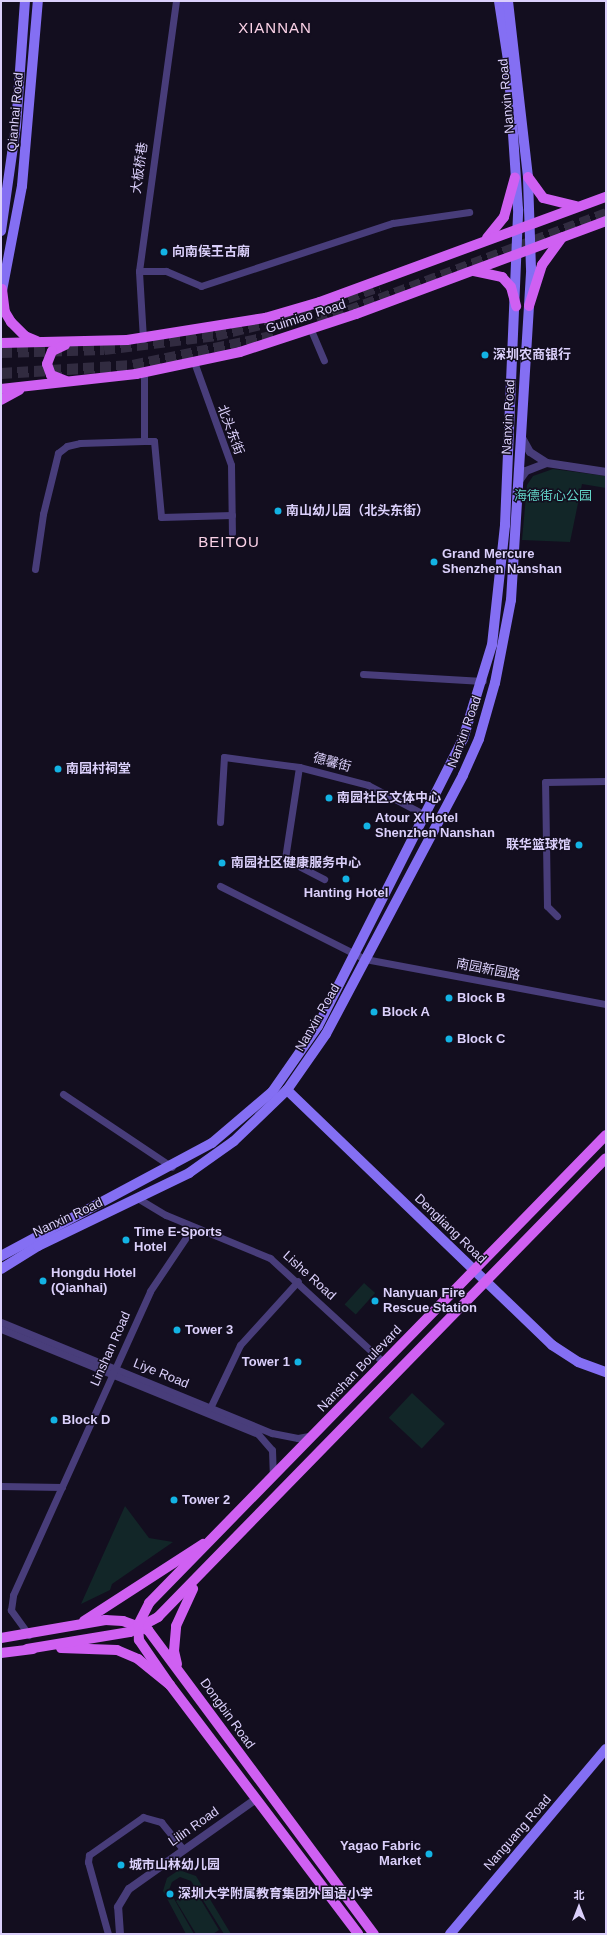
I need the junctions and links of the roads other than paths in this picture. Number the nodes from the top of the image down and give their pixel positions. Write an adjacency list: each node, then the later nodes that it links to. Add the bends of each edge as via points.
1 (25, 1): 14 (main road, Qianhai Road, via 16,126)
2 (38, 1): 21 (main road, Qianhai Road, via 26,157)
3 (176, 1): 19 (street, 大板桥巷)
4 (499, 1): 6 (main road, Nanxin Road, via 509,67)
5 (508, 1): 7 (main road, Nanxin Road)
6 (515, 177): 13 (main road, Nanxin Road); 16 (main road, via 504,218 492,235)
7 (528, 177): 9 (main road, via 535,191 548,200 569,205); 12 (main road, Nanxin Road)
8 (606, 197): 9 (main road, Guimiao Road)
9 (586, 204): 12 (main road, Guimiao Road)
10 (469, 212): 19 (street, via 393,223 201,286 166,271)
11 (606, 221): 15 (main road, Guimiao Road)
12 (530, 224): 13 (main road, Guimiao Road); 17 (main road, Nanxin Road)
13 (518, 229): 16 (main road, Guimiao Road); 18 (main road, Nanxin Road)
14 (1, 231)
15 (566, 235): 17 (main road, Guimiao Road); 23 (main road, via 552,248 542,265)
16 (478, 244): 25 (main road, Guimiao Road, via 283,313)
17 (531, 248): 18 (main road, Guimiao Road); 23 (main road, Nanxin Road)
18 (518, 252): 20 (main road, Guimiao Road); 22 (main road, Nanxin Road)
19 (138, 271): 25 (street, 大板桥巷)
20 (462, 274): 22 (main road, via 487,272 502,277 513,291); 24 (main road, Guimiao Road)
21 (2, 292): 27 (main road, via 5,312 17,330)
22 (516, 306): 45 (main road, Nanxin Road, via 503,561 497,616)
23 (529, 306): 36 (main road, Nanxin Road)
24 (311, 330): 29 (street); 30 (main road, Guimiao Road)
25 (143, 339): 28 (main road, Guimiao Road)
26 (1, 343): 27 (main road, Guimiao Road)
27 (47, 343): 28 (main road, Guimiao Road)
28 (70, 343): 32 (main road, via 52,351 47,364 56,379)
29 (324, 360)
30 (194, 362): 31 (main road, Guimiao Road); 41 (street, 北头东街, via 231,465)
31 (144, 372): 32 (main road, Guimiao Road); 37 (street)
32 (72, 382): 33 (main road, Guimiao Road)
33 (26, 387): 34 (main road, Guimiao Road); 35 (main road)
34 (1, 389)
35 (1, 400)
36 (521, 436): 38 (street, via 530,452); 40 (main road, Nanxin Road)
37 (144, 440): 41 (street, via 154,440 161,517); 43 (street, via 80,443 67,446 58,454 43,514)
38 (547, 462): 39 (street); 40 (street, via 526,471)
39 (606, 472)
40 (519, 481): 54 (main road, Nanxin Road, via 509,619 483,724 463,775)
41 (232, 515): 42 (street, 北头东街)
42 (232, 533)
43 (35, 569)
44 (363, 674): 45 (street)
45 (483, 681): 48 (main road, Nanxin Road, via 458,752)
46 (299, 767): 48 (street, 德馨街, via 368,786); 49 (street, 德馨街, via 224,757); 50 (street, via 284,859)
47 (606, 781): 52 (street, via 545,782 547,906)
48 (427, 816): 53 (main road, Nanxin Road)
49 (220, 822)
50 (324, 879)
51 (220, 886): 53 (street, 南园新园路)
52 (557, 916)
53 (354, 954): 54 (street, 南园新园路); 60 (main road, Nanxin Road, via 318,1026 272,1092 238,1124)
54 (365, 959): 55 (street, 南园新园路); 56 (main road, Nanxin Road, via 326,1034)
55 (606, 1004)
56 (287, 1090): 61 (main road, Nanxin Road, via 219,1152); 67 (main road, Dengliang Road)
57 (63, 1094): 60 (street)
58 (606, 1135): 67 (main road, Nanshan Boulevard)
59 (606, 1158): 69 (main road)
60 (172, 1167): 63 (main road, Nanxin Road)
61 (139, 1199): 62 (street, Lishe Road); 64 (main road, Nanxin Road)
62 (194, 1227): 68 (street, Lishe Road, via 256,1250); 73 (street, Linshan Road, via 154,1282)
63 (33, 1236): 64 (main road); 65 (main road, Nanxin Road)
64 (38, 1246): 66 (main road, Nanxin Road)
65 (1, 1256)
66 (1, 1269)
67 (475, 1271): 69 (main road, Dengliang Road); 72 (main road, Nanshan Boulevard)
68 (298, 1281): 72 (street, Lishe Road); 75 (street, via 240,1345)
69 (486, 1281): 74 (main road, Dengliang Road, via 557,1350); 81 (main road)
70 (1, 1322): 73 (street, Liye Road)
71 (1, 1329): 73 (street, Liye Road)
72 (384, 1363): 76 (main road, Nanshan Boulevard)
73 (114, 1372): 75 (street, Liye Road); 77 (street, Liye Road, via 258,1434 272,1450); 79 (street, Linshan Road)
74 (606, 1372)
75 (210, 1408): 76 (street, Liye Road, via 278,1435 298,1438)
76 (313, 1435): 77 (main road, Nanshan Boulevard)
77 (273, 1477): 80 (main road, Nanshan Boulevard)
78 (1, 1486): 79 (street)
79 (62, 1487): 84 (street, Linshan Road, via 11,1602 13,1614)
80 (216, 1537): 82 (main road, Nanshan Boulevard, via 155,1596); 83 (main road, via 96,1616)
81 (208, 1567): 82 (main road); 88 (main road, via 186,1600 176,1626 174,1651)
82 (140, 1628): 83 (main road, via 105,1620); 86 (main road); 88 (main road, Dongbin Road); 89 (main road, via 143,1650)
83 (62, 1629): 84 (main road)
84 (29, 1635): 85 (main road)
85 (1, 1638)
86 (27, 1649): 87 (main road); 89 (main road, via 86,1647 117,1650 138,1659)
87 (1, 1652)
88 (181, 1674): 96 (main road, Dongbin Road)
89 (170, 1685): 91 (main road)
90 (606, 1749): 97 (main road, Nanguang Road)
91 (256, 1799): 92 (street, Lilin Road); 95 (main road)
92 (183, 1849): 93 (street, via 161,1822 143,1817 89,1855 88,1862); 94 (street, Lilin Road, via 124,1895 118,1912)
93 (108, 1934)
94 (120, 1934)
95 (358, 1934)
96 (374, 1934)
97 (450, 1934)

